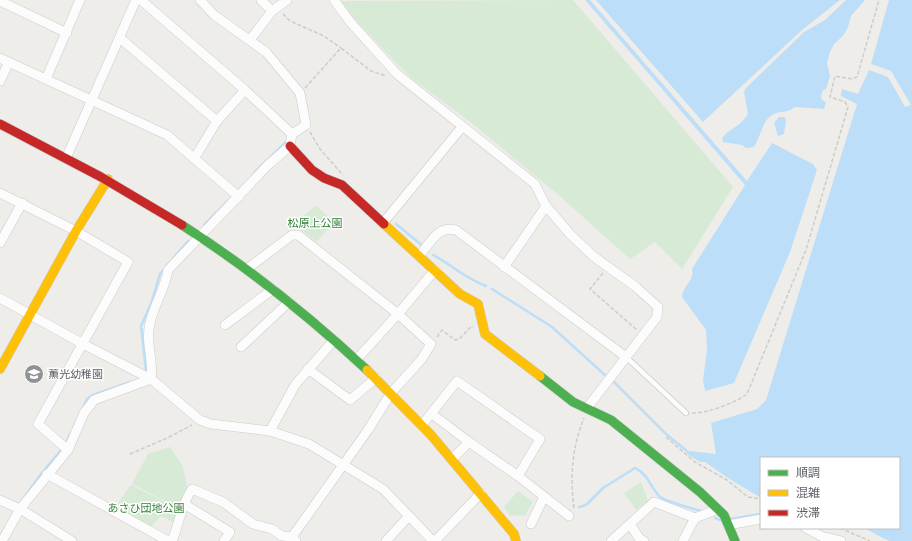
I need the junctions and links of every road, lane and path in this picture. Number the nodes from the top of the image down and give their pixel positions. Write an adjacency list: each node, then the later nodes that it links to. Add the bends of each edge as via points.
1 (80, 0): 11 (street)
2 (136, 0): 12 (street)
3 (141, 0): 19 (street)
4 (200, 0): 13 (street, via 214,15)
5 (261, 0): 10 (street)
6 (287, 0): 10 (street)
7 (334, 0): 16 (street)
8 (879, 0): 65 (path, via 857,77 852,79 835,76 830,97 845,102 848,107 806,250 747,394 740,399 696,414)
9 (0, 1): 11 (street)
10 (275, 9): 13 (street); 14 (path, via 290,21 324,36)
11 (67, 33): 17 (street)
12 (120, 38): 21 (street); 22 (street)
13 (250, 40): 20 (street, via 266,52)
14 (341, 48): 16 (path, via 371,71 390,77); 20 (path)
15 (4, 60): 17 (street); 18 (street)
16 (397, 74): 25 (street)
17 (46, 79): 21 (street)
18 (0, 81)
19 (245, 90): 22 (street); 26 (street)
20 (300, 94): 24 (street)
21 (93, 100): 28 (street); 29 (street, via 167,135)
22 (217, 121): 29 (street)
23 (0, 124): 28 (street)
24 (306, 125): 26 (street); 31 (path, via 320,149 348,180)
25 (462, 127): 35 (street, via 535,184); 36 (street)
26 (292, 134): 27 (street)
27 (290, 146): 31 (street, via 309,168 322,178 342,185); 33 (street)
28 (68, 156): 30 (street)
29 (194, 159): 33 (street)
30 (108, 179): 37 (street); 38 (street)
31 (347, 190): 36 (street)
32 (0, 193): 34 (street)
33 (239, 196): 38 (street)
34 (22, 203): 37 (street); 39 (street)
35 (546, 206): 41 (street); 42 (street, via 570,234)
36 (383, 223): 40 (street)
37 (76, 231): 49 (street); 54 (street, via 128,262)
38 (199, 236): 43 (street); 62 (street, via 168,270 150,323)
39 (0, 243)
40 (420, 255): 41 (street, via 440,231 448,228 456,230); 44 (street)
41 (504, 267): 57 (street)
42 (608, 268): 52 (street, via 636,287 658,307 657,317); 52 (path, via 590,289)
43 (247, 270): 45 (street); 48 (street, via 292,235 298,235)
44 (435, 270): 48 (street); 51 (street, via 460,294 478,304)
45 (273, 289): 47 (street); 50 (street)
46 (0, 298): 49 (street)
47 (289, 302): 53 (street); 56 (street)
48 (398, 314): 55 (street); 58 (street)
49 (31, 315): 54 (street); 59 (street)
50 (225, 325)
51 (485, 334): 55 (path, via 472,326 460,339 455,340 442,330); 64 (street, via 573,402)
52 (643, 335): 57 (street)
53 (334, 340): 58 (street); 60 (street)
54 (82, 344): 62 (street); 72 (street, via 38,424)
55 (431, 344): 63 (street, via 421,360)
56 (241, 347)
57 (626, 357): 64 (street); 65 (lane)
58 (356, 360): 61 (street)
59 (0, 369)
60 (308, 369): 61 (street, via 350,400); 69 (street, via 295,385)
61 (376, 378): 63 (street)
62 (151, 379): 67 (street); 72 (street, via 94,400 84,413)
63 (391, 393): 68 (street); 75 (street)
64 (587, 408): 84 (street, via 611,420); 86 (path, via 577,436 573,458 574,514)
65 (686, 412)
66 (432, 414): 68 (street); 71 (street); 77 (street, via 457,381 540,439)
67 (200, 420): 69 (street, via 211,424); 73 (path)
68 (422, 425): 74 (street)
69 (270, 431): 75 (street, via 309,444)
70 (666, 437): 80 (path, via 694,462 726,480 748,497)
71 (469, 442): 74 (street); 77 (street)
72 (68, 450): 76 (street)
73 (130, 454)
74 (452, 459): 78 (street)
75 (344, 464): 85 (street, via 383,490); 94 (street)
76 (47, 474): 83 (street); 97 (street)
77 (518, 476): 79 (street)
78 (481, 493): 101 (street); 102 (street, via 514,534)
79 (544, 497): 86 (street); 89 (street)
80 (760, 498)
81 (0, 500): 83 (street)
82 (184, 504): 94 (street, via 192,488 223,502 253,524); 98 (street); 99 (street, via 230,532)
83 (20, 509): 95 (street); 96 (street)
84 (718, 509): 87 (street); 91 (street)
85 (409, 516): 100 (street); 101 (street)
86 (569, 516)
87 (695, 518): 90 (street, via 654,502); 105 (street)
88 (760, 519): 91 (street)
89 (531, 524)
90 (630, 524): 103 (street); 104 (street)
91 (728, 525): 106 (street)
92 (808, 529): 107 (street, via 823,537)
93 (842, 529): 108 (path)
94 (294, 539)
95 (2, 541)
96 (72, 541)
97 (168, 541)
98 (172, 541)
99 (224, 541)
100 (386, 541)
101 (434, 541)
102 (516, 541)
103 (611, 541)
104 (644, 541)
105 (683, 541)
106 (735, 541)
107 (841, 541)
108 (870, 541)

